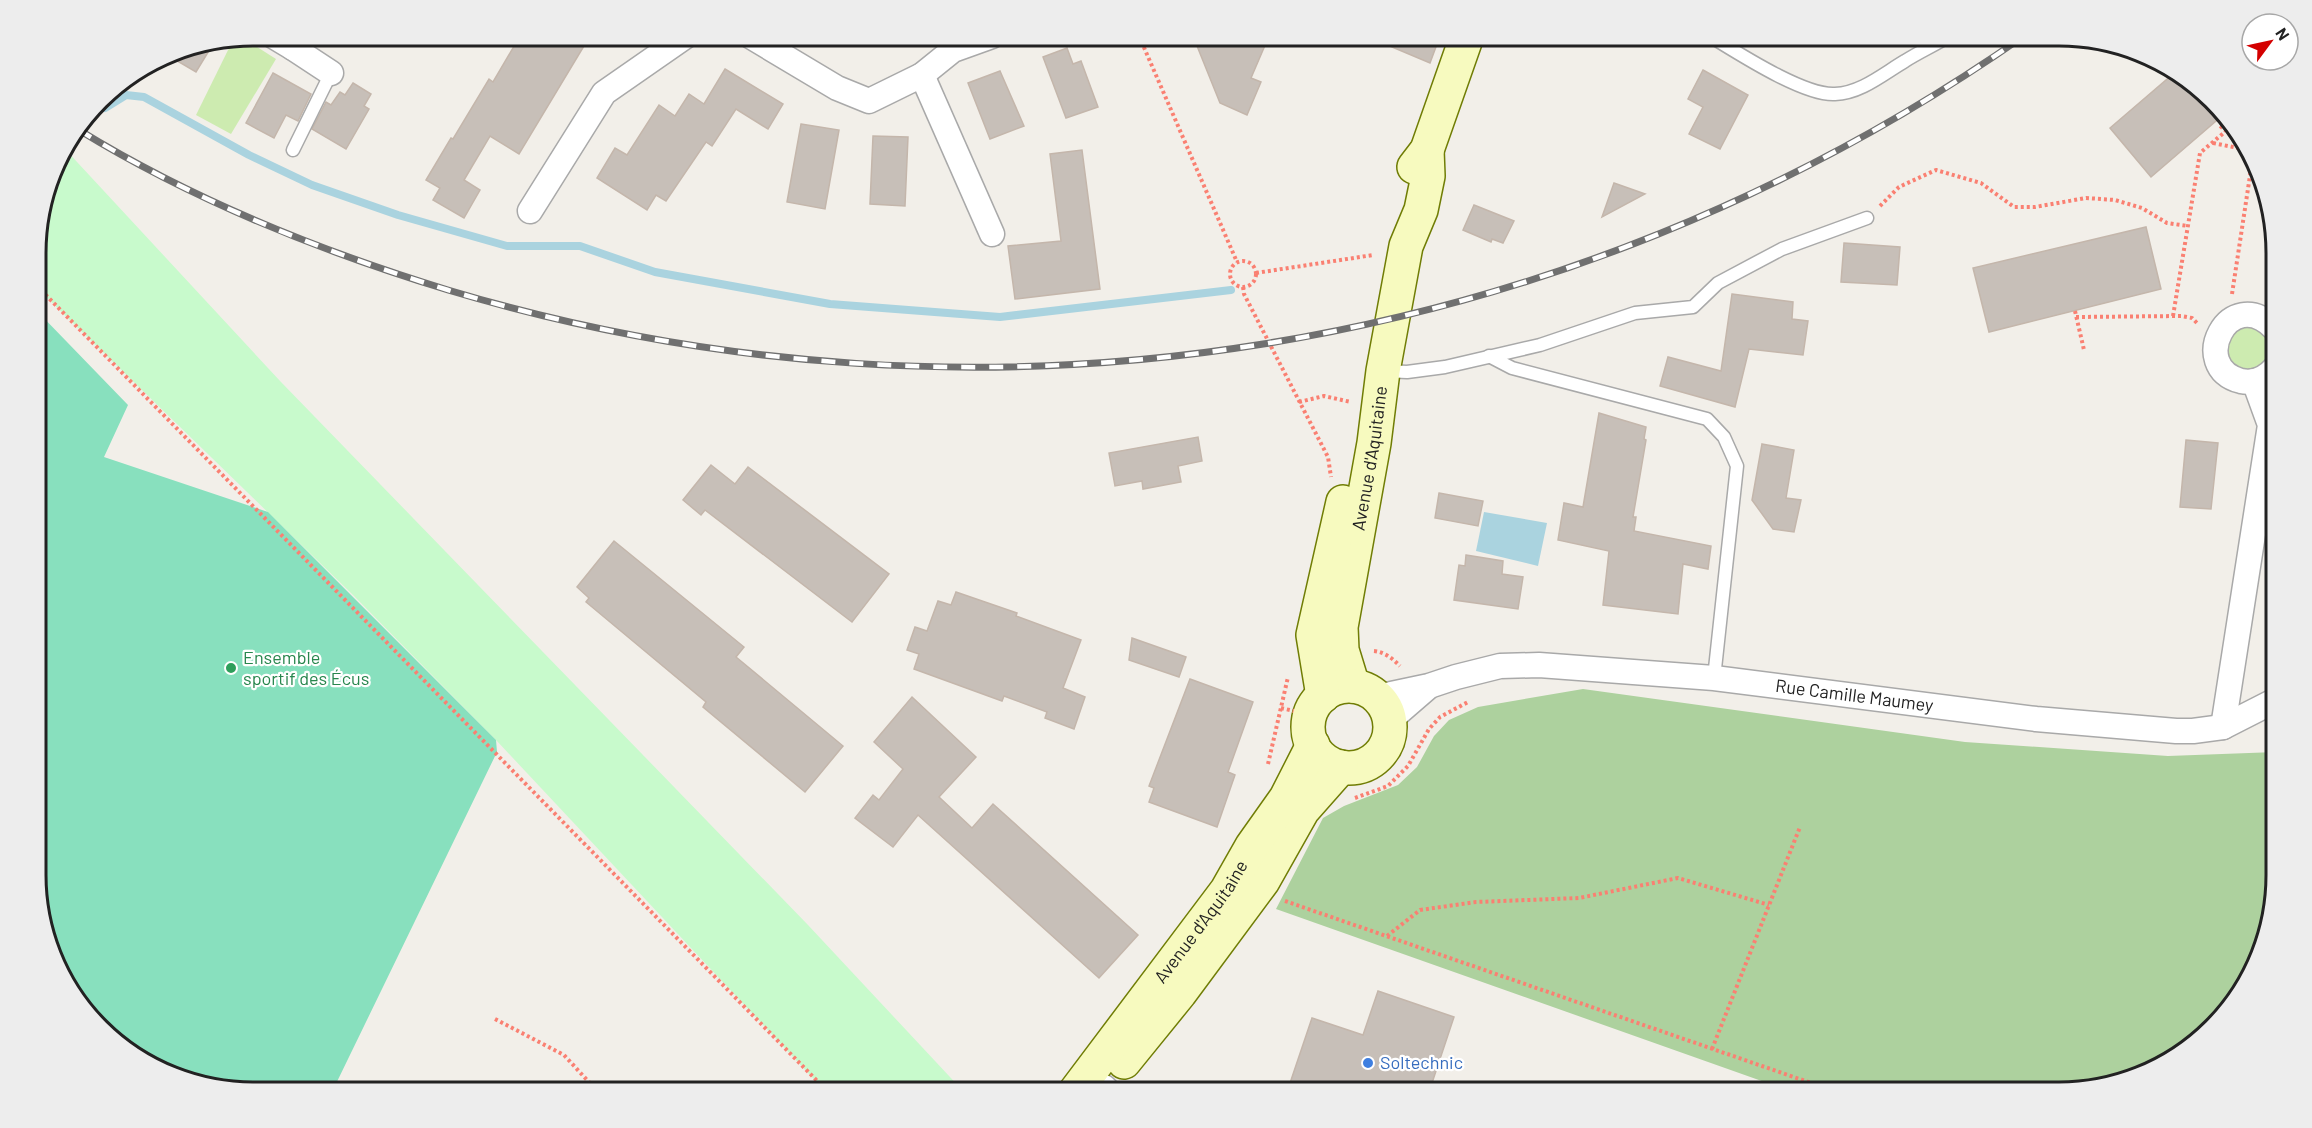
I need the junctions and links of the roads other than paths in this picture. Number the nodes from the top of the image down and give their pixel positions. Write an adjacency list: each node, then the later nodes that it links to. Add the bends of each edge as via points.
1 (297, 46): 8 (street)
2 (672, 46): 11 (street, via 604,93)
3 (767, 46): 9 (street, via 837,88 869,101)
4 (964, 46): 9 (street, via 953,50)
5 (1463, 46): 16 (street, Avenue d'Aquitaine, via 1426,150 1412,170 1402,205 1406,246)
6 (1726, 46): 7 (lane, via 1804,88 1835,95 1865,86)
7 (1931, 46)
8 (332, 74): 10 (lane)
9 (922, 75): 13 (street)
10 (293, 150)
11 (530, 211)
12 (1867, 218): 15 (lane, via 1782,249 1718,283 1693,307 1635,313 1540,345)
13 (992, 234)
14 (2266, 322): 18 (street, via 2258,316 2238,316 2228,321 2216,338 2217,360 2223,370 2242,381)
15 (1489, 356): 16 (lane, via 1407,372); 21 (lane, via 1512,368 1707,419 1724,437 1737,466)
16 (1383, 371): 22 (street, Avenue d'Aquitaine, via 1358,439 1313,635); 23 (street, Avenue d'Aquitaine, via 1341,627 1342,650)
17 (2266, 377): 18 (street)
18 (2254, 381): 19 (street)
19 (2266, 414)
20 (2266, 451): 25 (street)
21 (1714, 678): 23 (street, Rue Camille Maumey, via 1539,665 1500,666); 25 (street, Rue Camille Maumey, via 2036,719 2176,731)
22 (1323, 696): 23 (street, via 1341,687); 26 (street, via 1312,709 1309,721)
23 (1373, 701): 27 (street, via 1390,733 1386,746 1378,757 1360,766)
24 (2266, 705): 25 (street, Rue Camille Maumey)
25 (2223, 727)
26 (1312, 745): 27 (street, via 1329,763); 28 (street, Avenue d'Aquitaine, via 1276,786 1252,846 1227,890)
27 (1341, 767): 29 (street, Avenue d'Aquitaine, via 1303,810 1257,888 1180,993)
28 (1100, 1082)
29 (1100, 1082)

